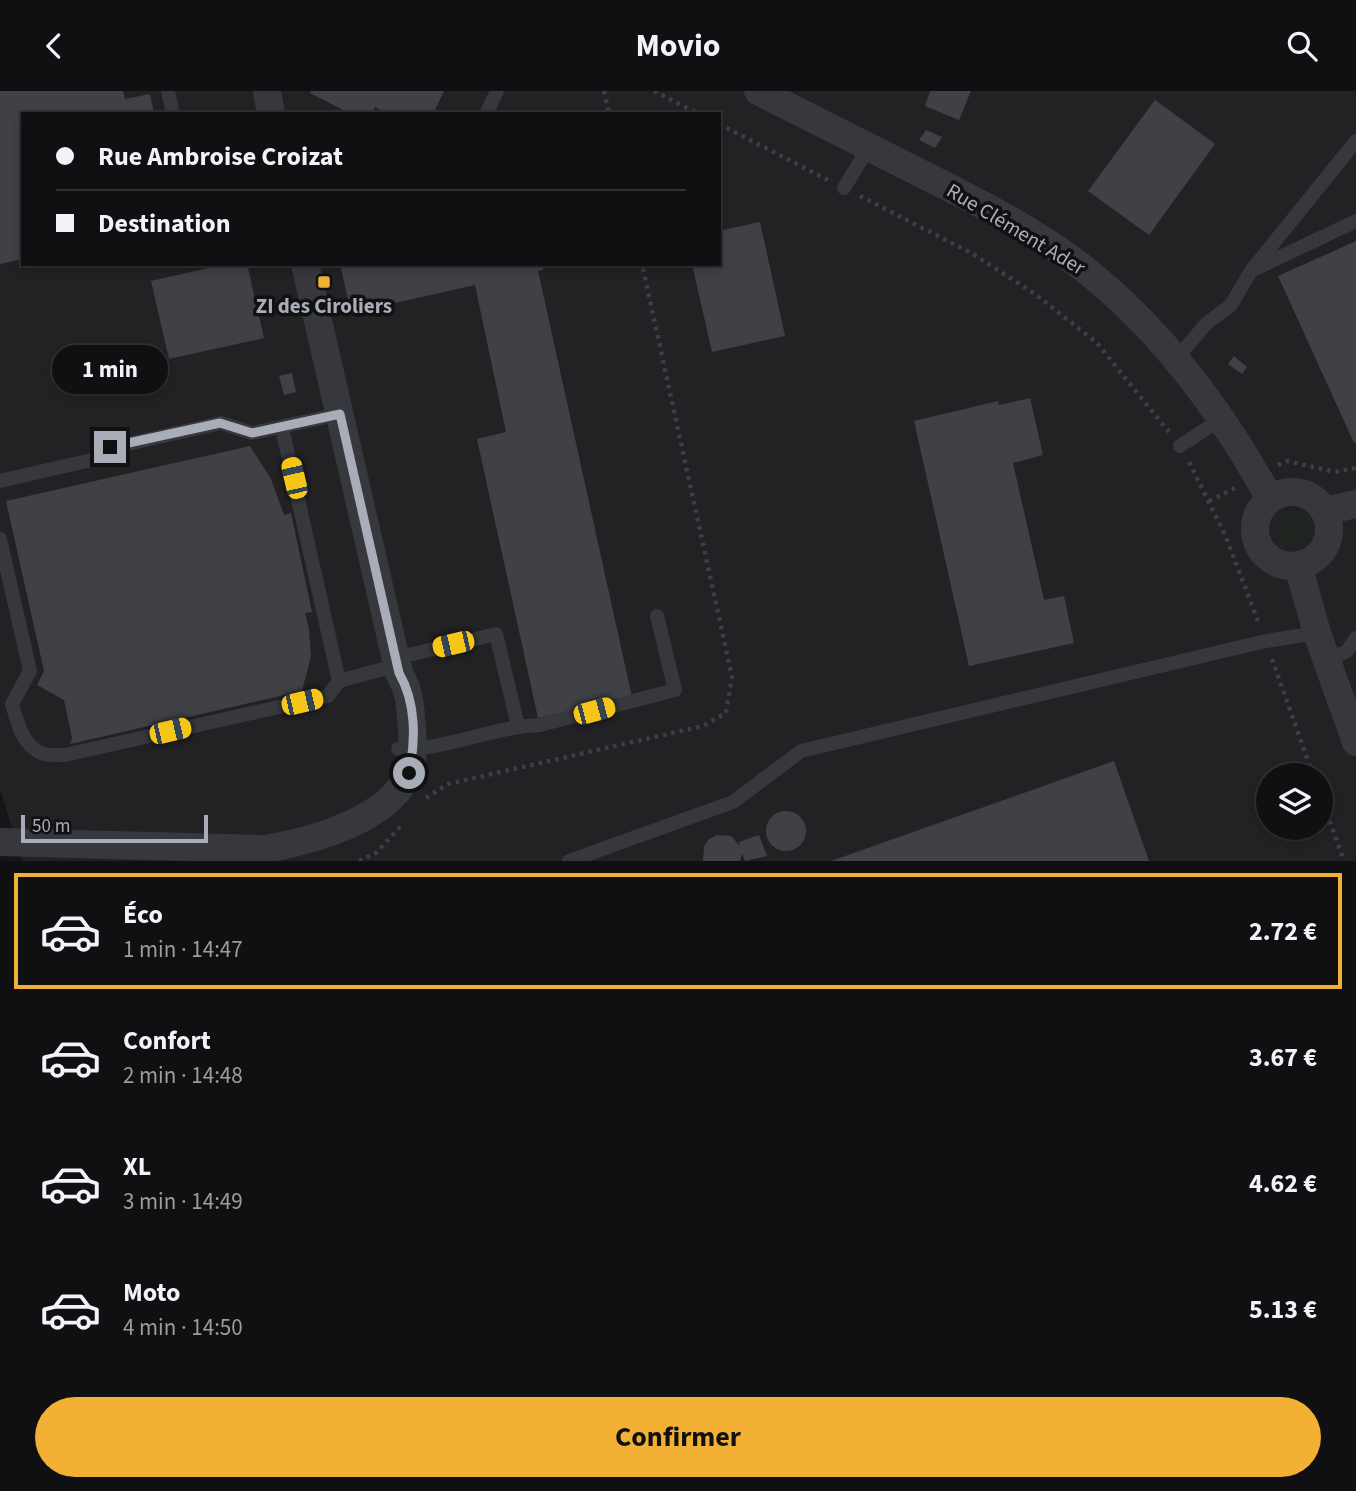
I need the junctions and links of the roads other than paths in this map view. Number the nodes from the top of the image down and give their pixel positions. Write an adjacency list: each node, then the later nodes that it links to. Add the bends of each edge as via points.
1 (168, 91): 6 (lane)
2 (267, 91): 7 (street)
3 (497, 91): 5 (lane)
4 (758, 91): 9 (street, Rue Clément Ader)
5 (492, 111)
6 (173, 112)
7 (271, 112)
8 (1356, 141): 13 (lane)
9 (869, 147): 10 (lane); 14 (street, Rue Clément Ader, via 1039,237 1092,275)
10 (844, 188)
11 (1356, 221): 13 (lane)
12 (305, 266): 15 (street)
13 (1251, 271): 14 (lane, via 1231,305 1206,324)
14 (1177, 358): 16 (street, Rue Clément Ader)
15 (340, 414): 17 (lane); 29 (street)
16 (1222, 419): 18 (lane); 20 (street, Rue Clément Ader)
17 (282, 428): 19 (lane, via 252,433 220,423 110,447 96,459); 30 (lane)
18 (1180, 446)
19 (0, 481)
20 (1270, 499): 22 (street, via 1300,493); 24 (street, via 1256,520 1258,544 1275,562)
21 (1356, 503): 22 (street)
22 (1325, 511): 24 (street, via 1329,534 1325,545 1319,555)
23 (0, 539): 30 (lane, via 30,671 12,703 18,727 42,753 65,755 328,696)
24 (1298, 565): 26 (street)
25 (657, 616): 31 (lane, via 675,690 540,725)
26 (1317, 633): 28 (street); 35 (lane, via 1266,641 802,751 733,803)
27 (1356, 638): 28 (lane, via 1347,651)
28 (1327, 661): 32 (street)
29 (398, 665): 30 (lane); 31 (lane, via 496,633); 33 (street, via 409,691)
30 (339, 681)
31 (518, 726): 33 (lane, via 439,747)
32 (1356, 742)
33 (406, 749): 34 (street, via 409,773 377,810 307,841 265,849)
34 (0, 842)
35 (569, 861)

